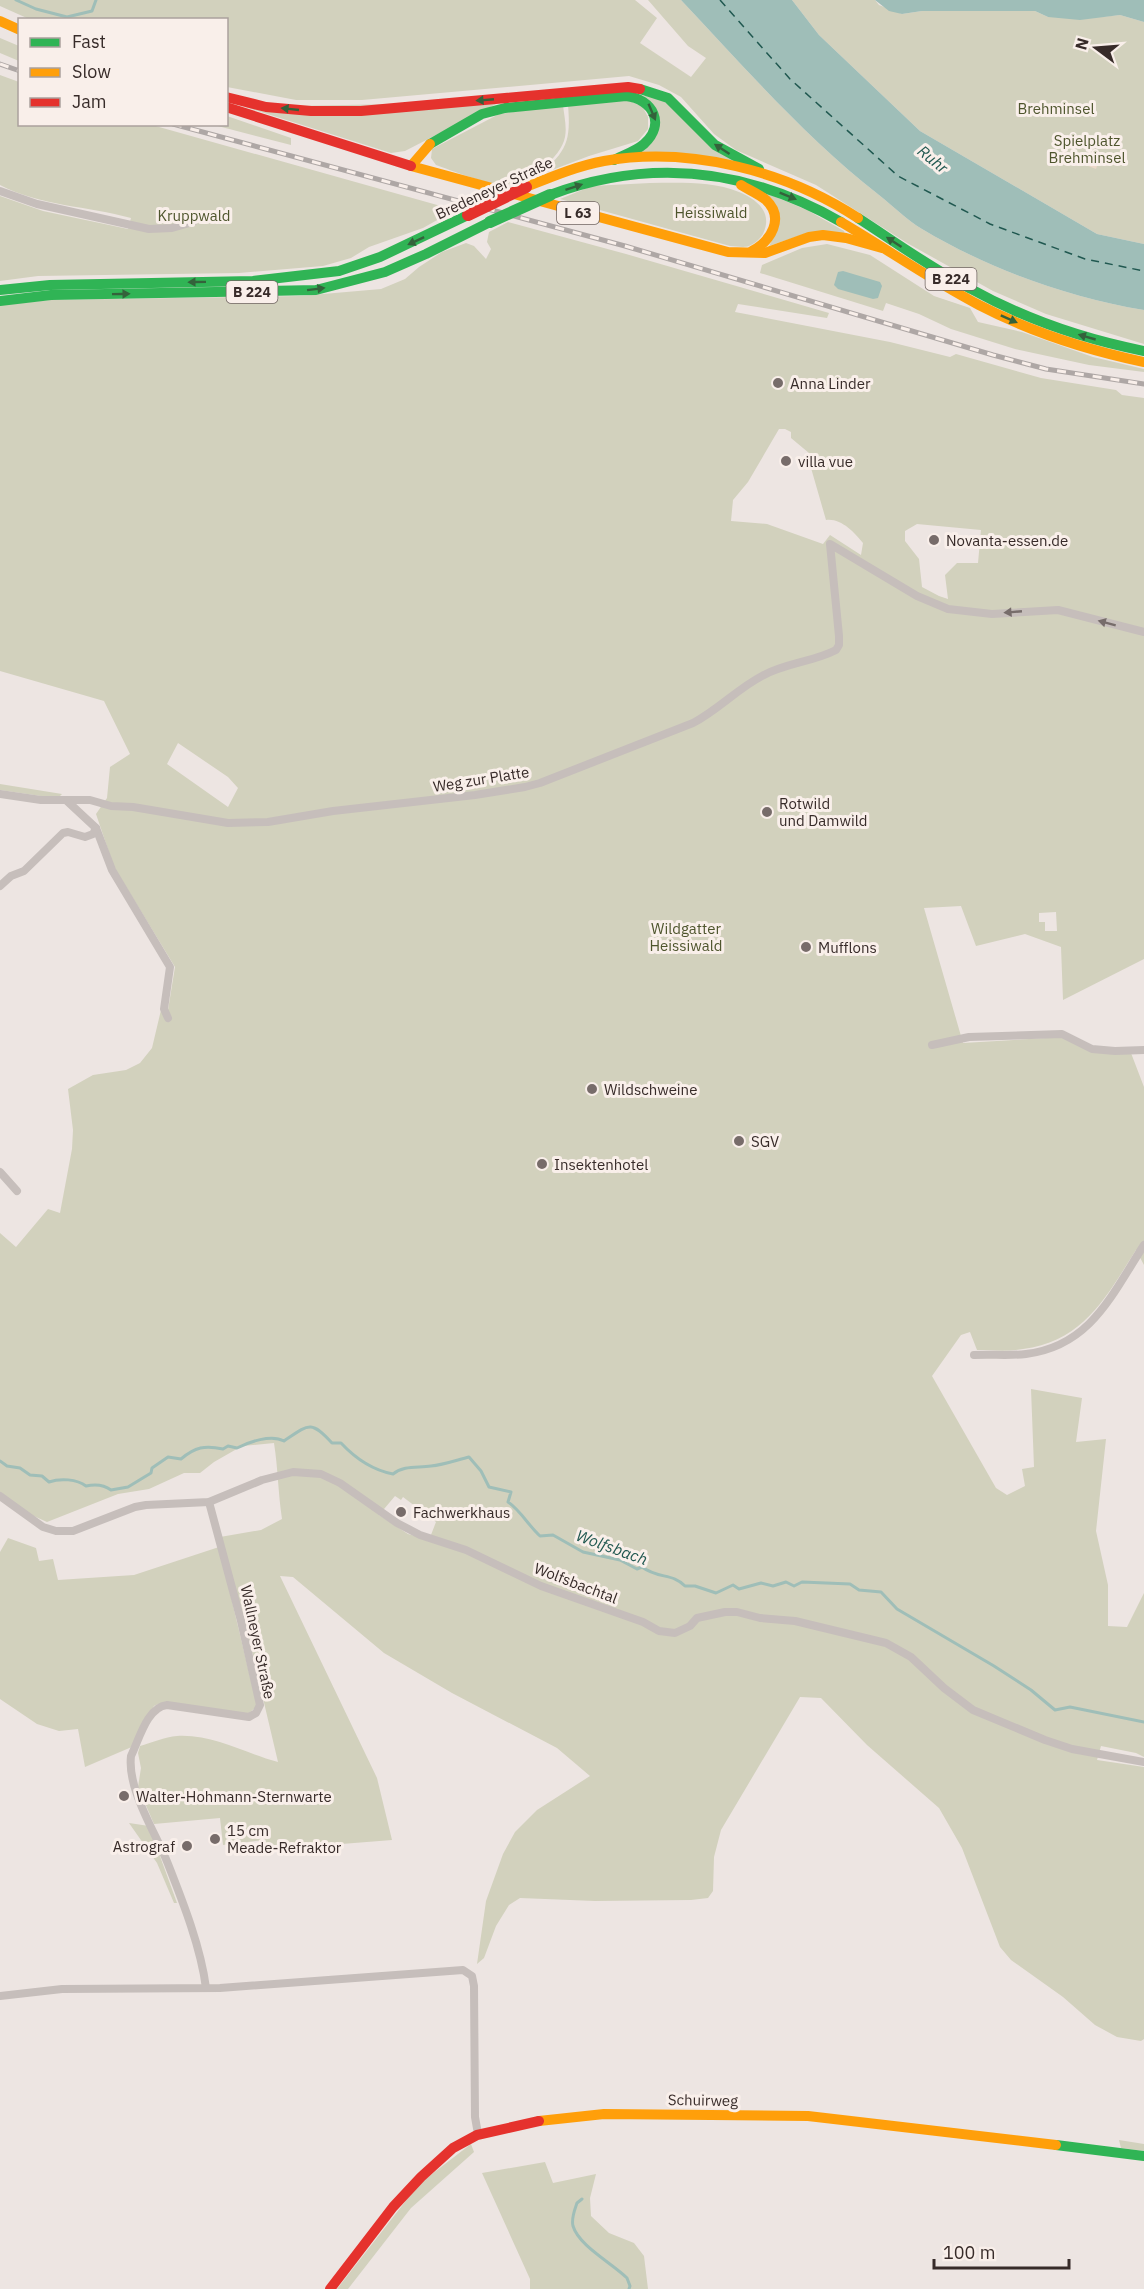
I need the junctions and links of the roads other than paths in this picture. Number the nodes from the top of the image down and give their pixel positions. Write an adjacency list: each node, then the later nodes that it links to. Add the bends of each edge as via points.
1 (0, 21): 2 (main road)
2 (18, 29)
3 (228, 98): 7 (main road, one-way to 3, via 711,142 677,104 647,89 628,87 361,111 266,107)
4 (228, 108): 6 (main road, L 63)
5 (614, 160): 6 (main road, one-way to 5, via 430,143 482,114 505,108 626,96 642,99 654,113 656,124 652,134 641,147); 7 (main road, Bredeneyer Straße / B 224, via 708,163); 13 (main road, Bredeneyer Straße / B 224, one-way to 13, bridge, via 570,169 380,257 339,271 253,281 50,285)
6 (411, 166): 12 (main road, L 63)
7 (773, 176): 15 (main road, Bredeneyer Straße / B 224, one-way to 7, via 1086,337 995,300 949,278 821,197)
8 (732, 180): 11 (main road, Bredeneyer Straße / B 224, one-way to 11, via 765,186 802,202); 12 (main road, via 772,207 772,234 764,246); 14 (main road, Bredeneyer Straße / B 224, one-way to 8, bridge, via 51,295 316,290 392,270 550,195 599,179 663,174)
9 (0, 191): 10 (street, via 37,204 149,229)
10 (193, 222)
11 (882, 248): 12 (main road, L 63, via 822,235 768,252); 16 (main road, Bredeneyer Straße / B 224, one-way to 16, via 957,293 1032,329 1081,347)
12 (746, 254)
13 (0, 290)
14 (0, 301)
15 (1144, 351)
16 (1144, 362)
17 (1144, 632): 19 (street, Weg zur Platte, one-way to 19, via 1058,610 979,614 948,609 830,544 839,636 836,650 760,676 693,723 540,783 252,823 228,823 90,800)
18 (0, 794): 19 (street, Weg zur Platte)
19 (67, 801): 20 (street)
20 (96, 828): 21 (street, via 85,837 63,833 24,871); 22 (street, via 112,870 170,967 164,1009)
21 (0, 886)
22 (168, 1018)
23 (932, 1045): 24 (street, via 969,1037 1062,1034 1092,1048)
24 (1144, 1050)
25 (0, 1172): 26 (street)
26 (16, 1191)
27 (1144, 1245): 28 (street, via 1112,1296 1074,1338 1026,1354)
28 (974, 1354)
29 (0, 1496): 30 (street, Wolfsbachtal, via 31,1520 56,1531 72,1531 146,1505)
30 (209, 1502): 31 (street, Wolfsbachtal, via 293,1472 321,1474 420,1535 466,1550 541,1586 659,1631 675,1633 697,1618 737,1612 795,1621 886,1643 911,1657 974,1710 1072,1749); 32 (street, Wallneyer Straße, via 260,1705 249,1717 158,1707 130,1763 135,1787 168,1864 203,1967)
31 (1144, 1762)
32 (206, 1988): 33 (street, via 62,1989); 34 (street, via 467,1971 474,1986)
33 (0, 1996)
34 (478, 2134): 35 (main road, Schuirweg, via 589,2114 808,2116); 36 (main road, Schuirweg, via 453,2148 415,2182)
35 (1144, 2156)
36 (330, 2289)

